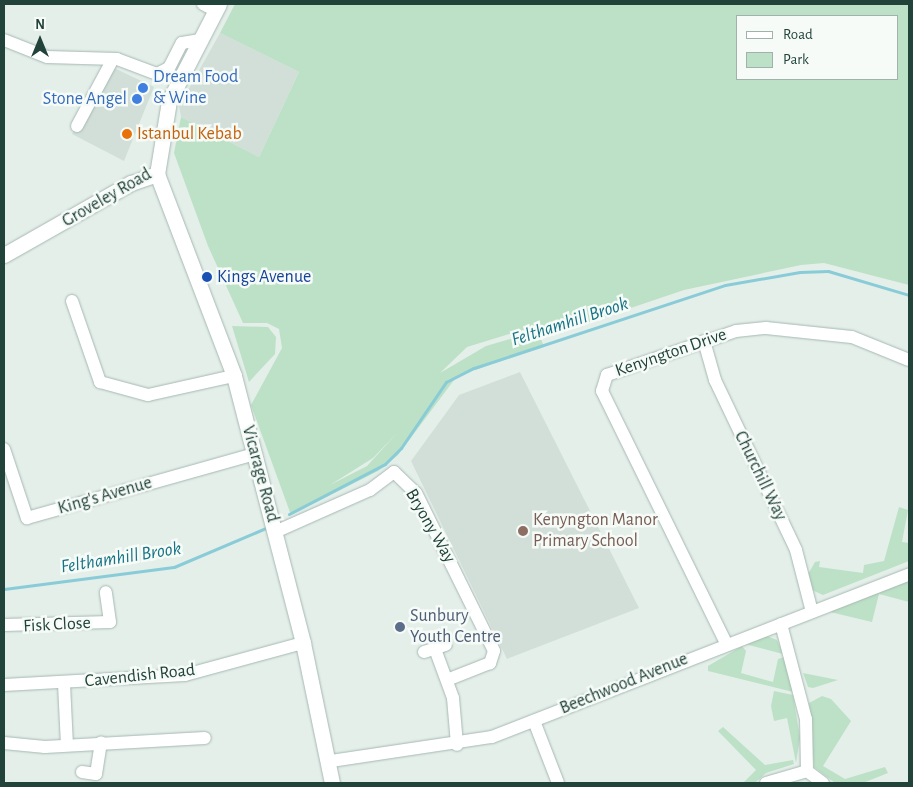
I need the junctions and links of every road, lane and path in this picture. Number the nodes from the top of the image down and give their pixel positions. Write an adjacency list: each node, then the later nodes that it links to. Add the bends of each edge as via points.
1 (213, 6): 3 (street, Groveley Road)
2 (4, 40): 4 (street, via 59,60)
3 (199, 40): 4 (street, via 188,38 182,43 161,74); 6 (street, Groveley Road, via 169,101)
4 (113, 59): 5 (street)
5 (77, 126)
6 (157, 174): 7 (street, Groveley Road, via 131,183); 11 (street, Vicarage Road)
7 (4, 255)
8 (72, 301): 11 (street, via 100,382 148,395)
9 (704, 341): 10 (street, Kenyngton Drive, via 736,331 807,329 852,337); 17 (street, Churchill Way, via 715,380 796,550); 21 (street, Kenyngton Drive, via 612,370 602,391)
10 (909, 360)
11 (234, 376): 13 (street, Vicarage Road)
12 (4, 449): 13 (street, King's Avenue, via 27,518)
13 (254, 454): 14 (street, Vicarage Road)
14 (276, 532): 20 (street, Vicarage Road); 23 (street, Bryony Way, via 370,490 394,472 416,493 494,651 490,663)
15 (909, 574): 17 (street, Beechwood Avenue)
16 (106, 592): 19 (street, Fisk Close, via 110,622)
17 (812, 612): 18 (street, Beechwood Avenue)
18 (781, 624): 21 (street, Beechwood Avenue); 33 (street, via 806,719)
19 (4, 625)
20 (303, 642): 24 (street, Cavendish Road, via 185,674); 32 (street, Vicarage Road)
21 (726, 643): 26 (street, Beechwood Avenue)
22 (435, 649): 23 (street)
23 (447, 680): 31 (street)
24 (64, 684): 25 (street, Cavendish Road); 30 (street)
25 (4, 685)
26 (534, 721): 31 (street, Beechwood Avenue); 36 (street)
27 (205, 738): 28 (street)
28 (100, 742): 30 (street); 34 (street, via 96,774)
29 (4, 743): 30 (street)
30 (67, 745)
31 (457, 745): 32 (street, Beechwood Avenue)
32 (331, 761): 35 (street, Vicarage Road)
33 (807, 771): 37 (street); 38 (street)
34 (82, 772)
35 (332, 783)
36 (558, 783)
37 (766, 783)
38 (823, 783)

